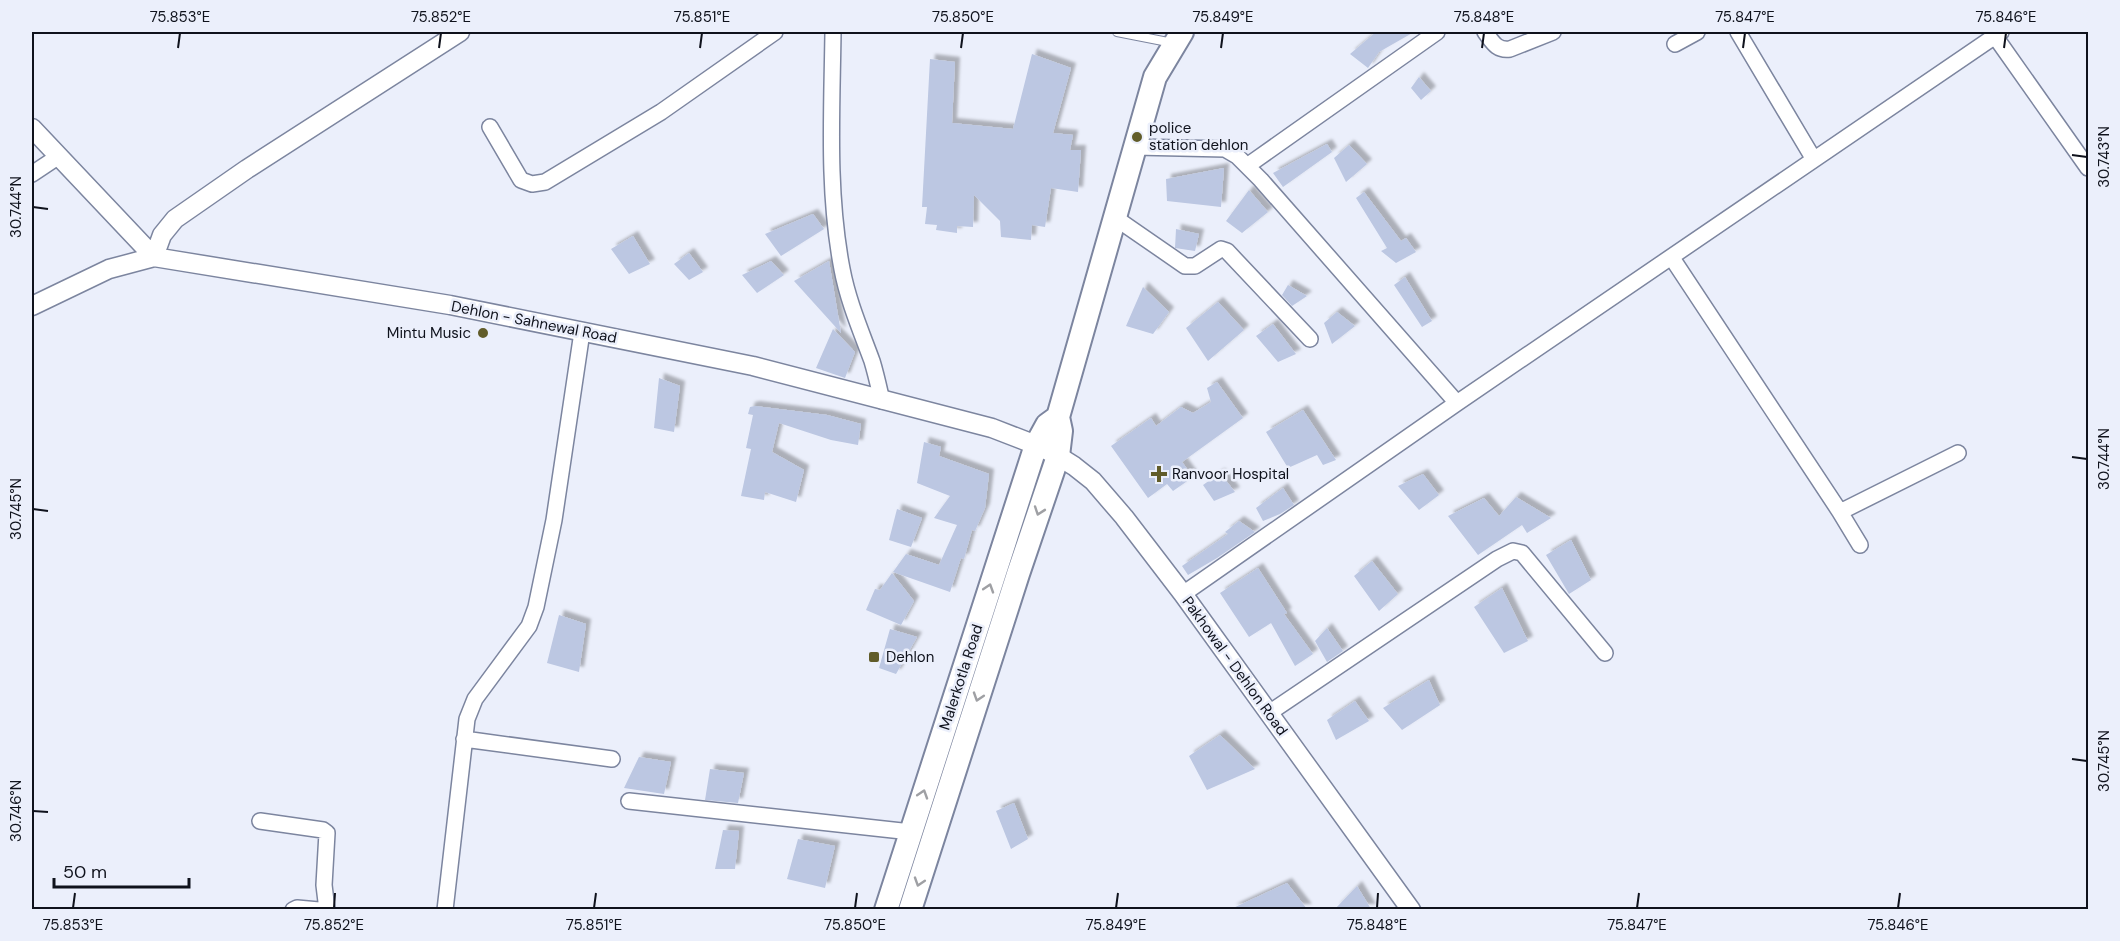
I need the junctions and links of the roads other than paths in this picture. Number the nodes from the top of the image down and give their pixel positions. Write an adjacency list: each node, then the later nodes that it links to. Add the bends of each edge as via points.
1 (460, 32): 22 (street, via 176,219 162,235)
2 (775, 32): 13 (street, via 661,112 545,182 532,184 521,180)
3 (833, 32): 27 (street, via 835,218 842,270)
4 (1117, 32): 11 (lane)
5 (1437, 32): 18 (street)
6 (1485, 32): 7 (street, via 1502,50)
7 (1553, 32)
8 (1697, 32): 12 (street)
9 (1738, 32): 17 (street)
10 (1996, 33): 17 (street); 19 (street)
11 (1178, 38): 15 (main road, via 1155,77)
12 (1675, 44)
13 (490, 127)
14 (32, 128): 16 (street)
15 (1135, 147): 18 (street, via 1225,149); 21 (main road)
16 (58, 156): 20 (street); 22 (street)
17 (1813, 158): 23 (street)
18 (1247, 166): 28 (street)
19 (2088, 168)
20 (32, 174)
21 (1114, 217): 26 (street, via 1185,266 1196,266 1221,249 1227,251); 29 (main road)
22 (154, 257): 24 (street, Dehlon - Sahnewal Road, via 109,269); 25 (street, Dehlon - Sahnewal Road, via 450,305)
23 (1672, 258): 28 (street); 33 (street)
24 (32, 306)
25 (582, 332): 27 (street, Dehlon - Sahnewal Road, via 753,366); 38 (street, via 554,520 536,607 529,626 475,699)
26 (1310, 339)
27 (882, 401): 30 (street, Dehlon - Sahnewal Road, via 992,428)
28 (1457, 403): 35 (street)
29 (1058, 417): 30 (main road, Malerkotla Road, via 1047,425); 32 (main road, Malerkotla Road)
30 (1036, 445): 32 (street, Pakhowal - Dehlon Road); 42 (main road, Malerkotla Road, one-way to 30)
31 (1958, 453): 33 (street)
32 (1058, 456): 35 (street, Pakhowal - Dehlon Road, via 1093,481); 48 (main road, Malerkotla Road, one-way to 48)
33 (1840, 512): 34 (street)
34 (1860, 545)
35 (1183, 594): 37 (street, Pakhowal - Dehlon Road)
36 (1605, 653): 37 (street, via 1522,553 1513,551)
37 (1269, 713): 49 (street, Pakhowal - Dehlon Road)
38 (464, 739): 39 (street); 46 (street)
39 (612, 759)
40 (629, 801): 42 (street)
41 (260, 821): 45 (street, via 327,833)
42 (911, 832): 47 (main road, Malerkotla Road)
43 (293, 909): 44 (street)
44 (319, 909)
45 (327, 909)
46 (445, 909)
47 (886, 909)
48 (910, 909)
49 (1411, 909)

